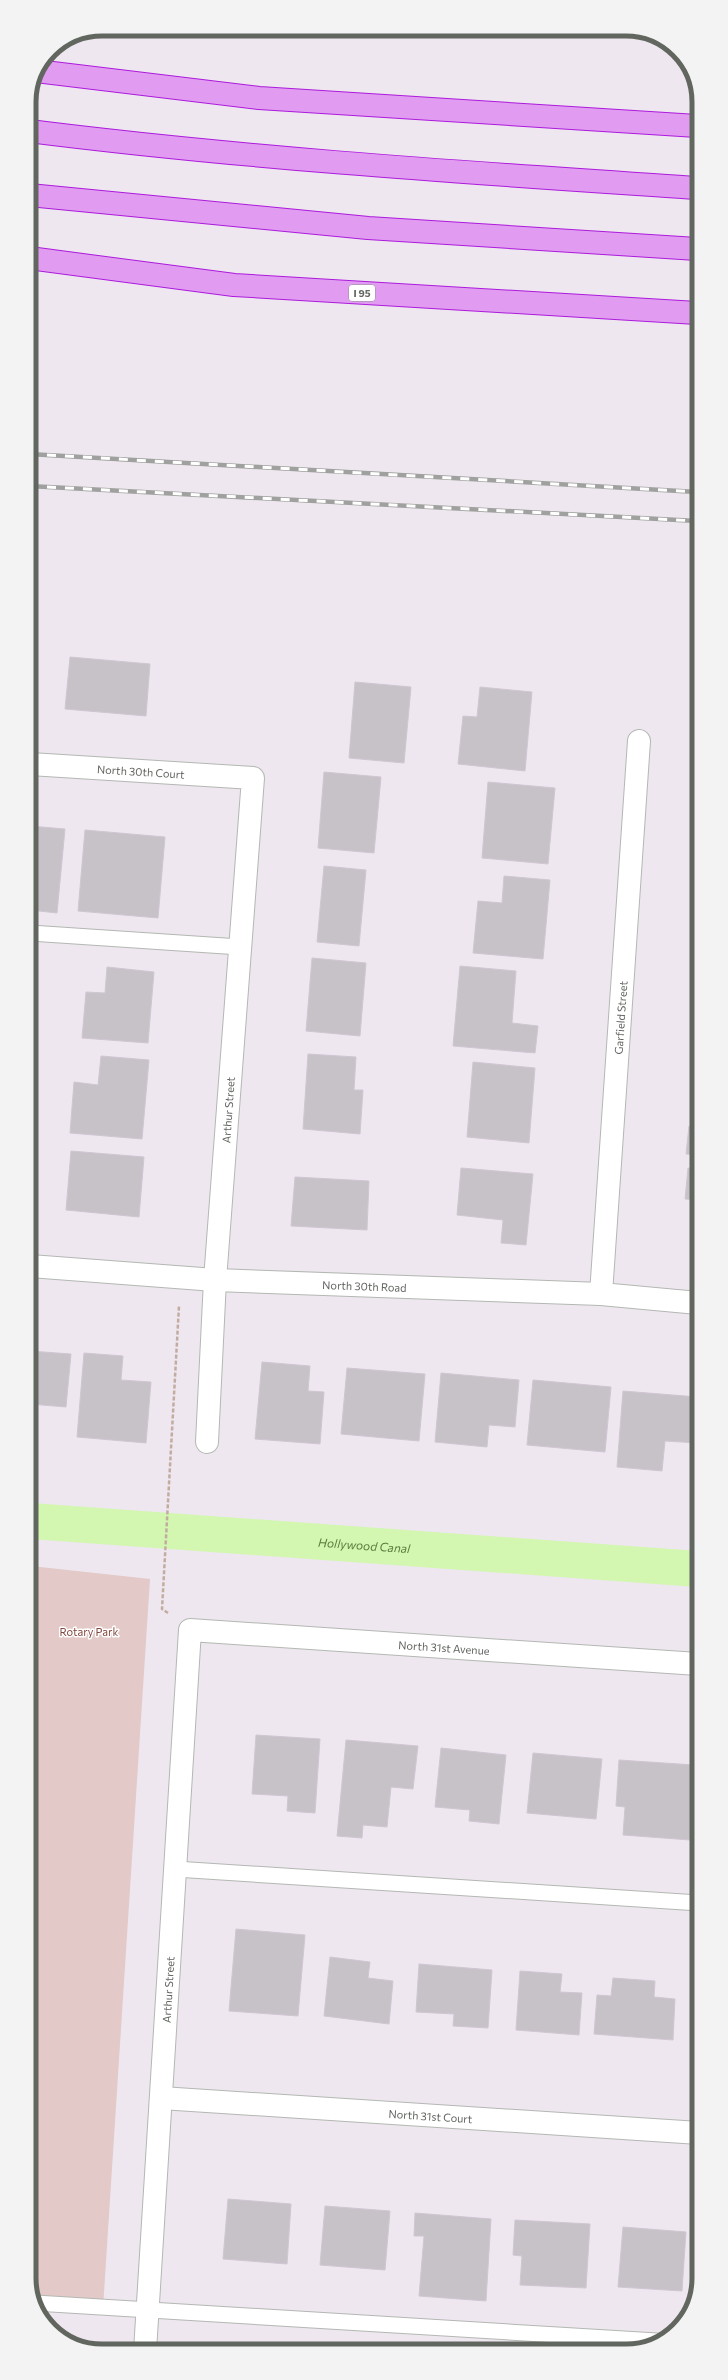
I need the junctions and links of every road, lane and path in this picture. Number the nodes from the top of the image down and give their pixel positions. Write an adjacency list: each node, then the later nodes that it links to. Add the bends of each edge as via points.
1 (43, 72): 2 (highway, via 259,98)
2 (692, 126)
3 (36, 132): 4 (highway, via 117,142 414,168)
4 (692, 188)
5 (36, 196): 6 (highway, via 368,228)
6 (692, 249)
7 (36, 259): 8 (highway, I 95, via 234,285)
8 (692, 313)
9 (639, 741): 17 (street, Garfield Street)
10 (36, 764): 11 (street, North 30th Court)
11 (253, 778): 13 (street, Arthur Street)
12 (36, 934): 13 (lane)
13 (240, 947): 16 (street, Arthur Street)
14 (36, 1266): 15 (street, North 30th Road)
15 (180, 1278): 16 (street, North 30th Road); 20 (path)
16 (215, 1280): 17 (street, North 30th Road); 19 (street, Arthur Street)
17 (601, 1294): 18 (street, North 30th Road)
18 (692, 1302)
19 (207, 1442)
20 (163, 1593)
21 (190, 1630): 22 (street, North 31st Avenue); 23 (street, Arthur Street)
22 (692, 1664)
23 (175, 1869): 24 (lane); 25 (street, Arthur Street)
24 (692, 1903)
25 (161, 2098): 26 (street, North 31st Court); 28 (street, Arthur Street)
26 (692, 2133)
27 (42, 2303): 28 (lane)
28 (148, 2310): 29 (lane); 30 (street, Arthur Street)
29 (647, 2340)
30 (146, 2344)

